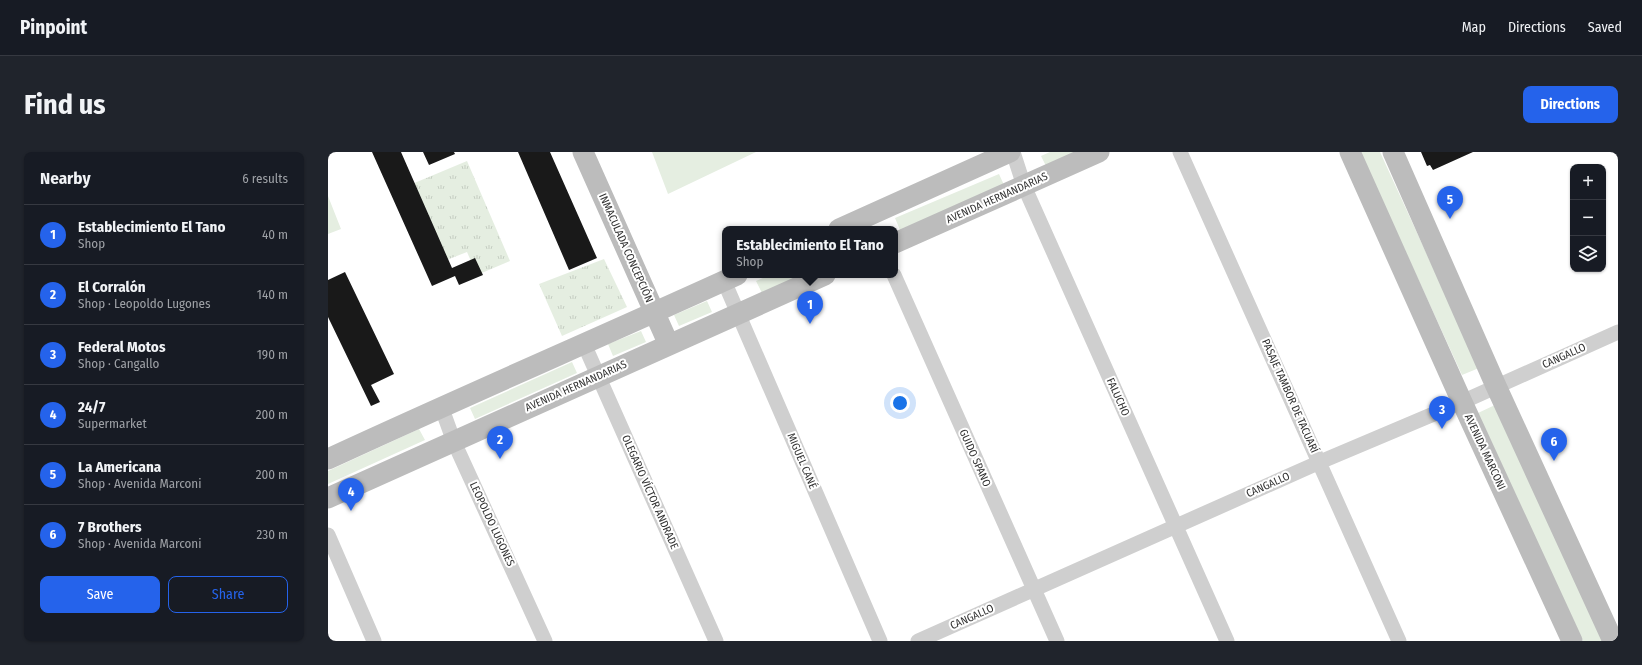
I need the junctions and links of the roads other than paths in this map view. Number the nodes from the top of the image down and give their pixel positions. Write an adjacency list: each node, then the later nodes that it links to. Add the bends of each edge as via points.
1 (583, 152): 14 (main road, INMACULADA CONCEPCIÓN)
2 (1012, 152): 7 (street, FALUCHO); 8 (main road)
3 (1099, 152): 7 (main road, AVENIDA HERNANDARIAS)
4 (1180, 152): 25 (street, PASAJE TAMBOR DE TACUARÍ)
5 (1350, 152): 21 (main road, AVENIDA MARCONI)
6 (1393, 152): 20 (main road)
7 (1024, 186): 10 (main road, AVENIDA HERNANDARIAS); 27 (street, FALUCHO)
8 (870, 223): 9 (main road)
9 (854, 226)
10 (898, 243)
11 (731, 278): 14 (main road); 15 (street, MIGUEL CANÉ)
12 (818, 278): 15 (main road, AVENIDA HERNANDARIAS)
13 (895, 278): 29 (street, GUIDO SPANO)
14 (655, 312): 17 (main road); 18 (main road, INMACULADA CONCEPCIÓN)
15 (739, 314): 18 (main road, AVENIDA HERNANDARIAS); 33 (street, MIGUEL CANÉ)
16 (1618, 332): 20 (street, CANGALLO)
17 (584, 344): 19 (street, OLEGARIO VÍCTOR ANDRADE); 22 (main road)
18 (669, 345): 19 (main road, AVENIDA HERNANDARIAS)
19 (599, 376): 23 (main road, AVENIDA HERNANDARIAS); 32 (street, OLEGARIO VÍCTOR ANDRADE)
20 (1496, 386): 21 (street, CANGALLO); 39 (main road)
21 (1462, 402): 25 (street, CANGALLO); 38 (main road, AVENIDA MARCONI)
22 (441, 406): 23 (street, LEOPOLDO LUGONES); 24 (main road)
23 (454, 442): 26 (main road, AVENIDA HERNANDARIAS); 31 (street, LEOPOLDO LUGONES)
24 (328, 459)
25 (1320, 462): 27 (street, CANGALLO); 37 (street, PASAJE TAMBOR DE TACUARÍ)
26 (328, 498)
27 (1176, 526): 29 (street, CANGALLO); 36 (street, FALUCHO)
28 (328, 535): 30 (street)
29 (1034, 590): 34 (street, CANGALLO); 35 (street, GUIDO SPANO)
30 (374, 641)
31 (545, 641)
32 (716, 641)
33 (880, 641)
34 (918, 641)
35 (1057, 641)
36 (1227, 641)
37 (1400, 641)
38 (1572, 641)
39 (1613, 641)

